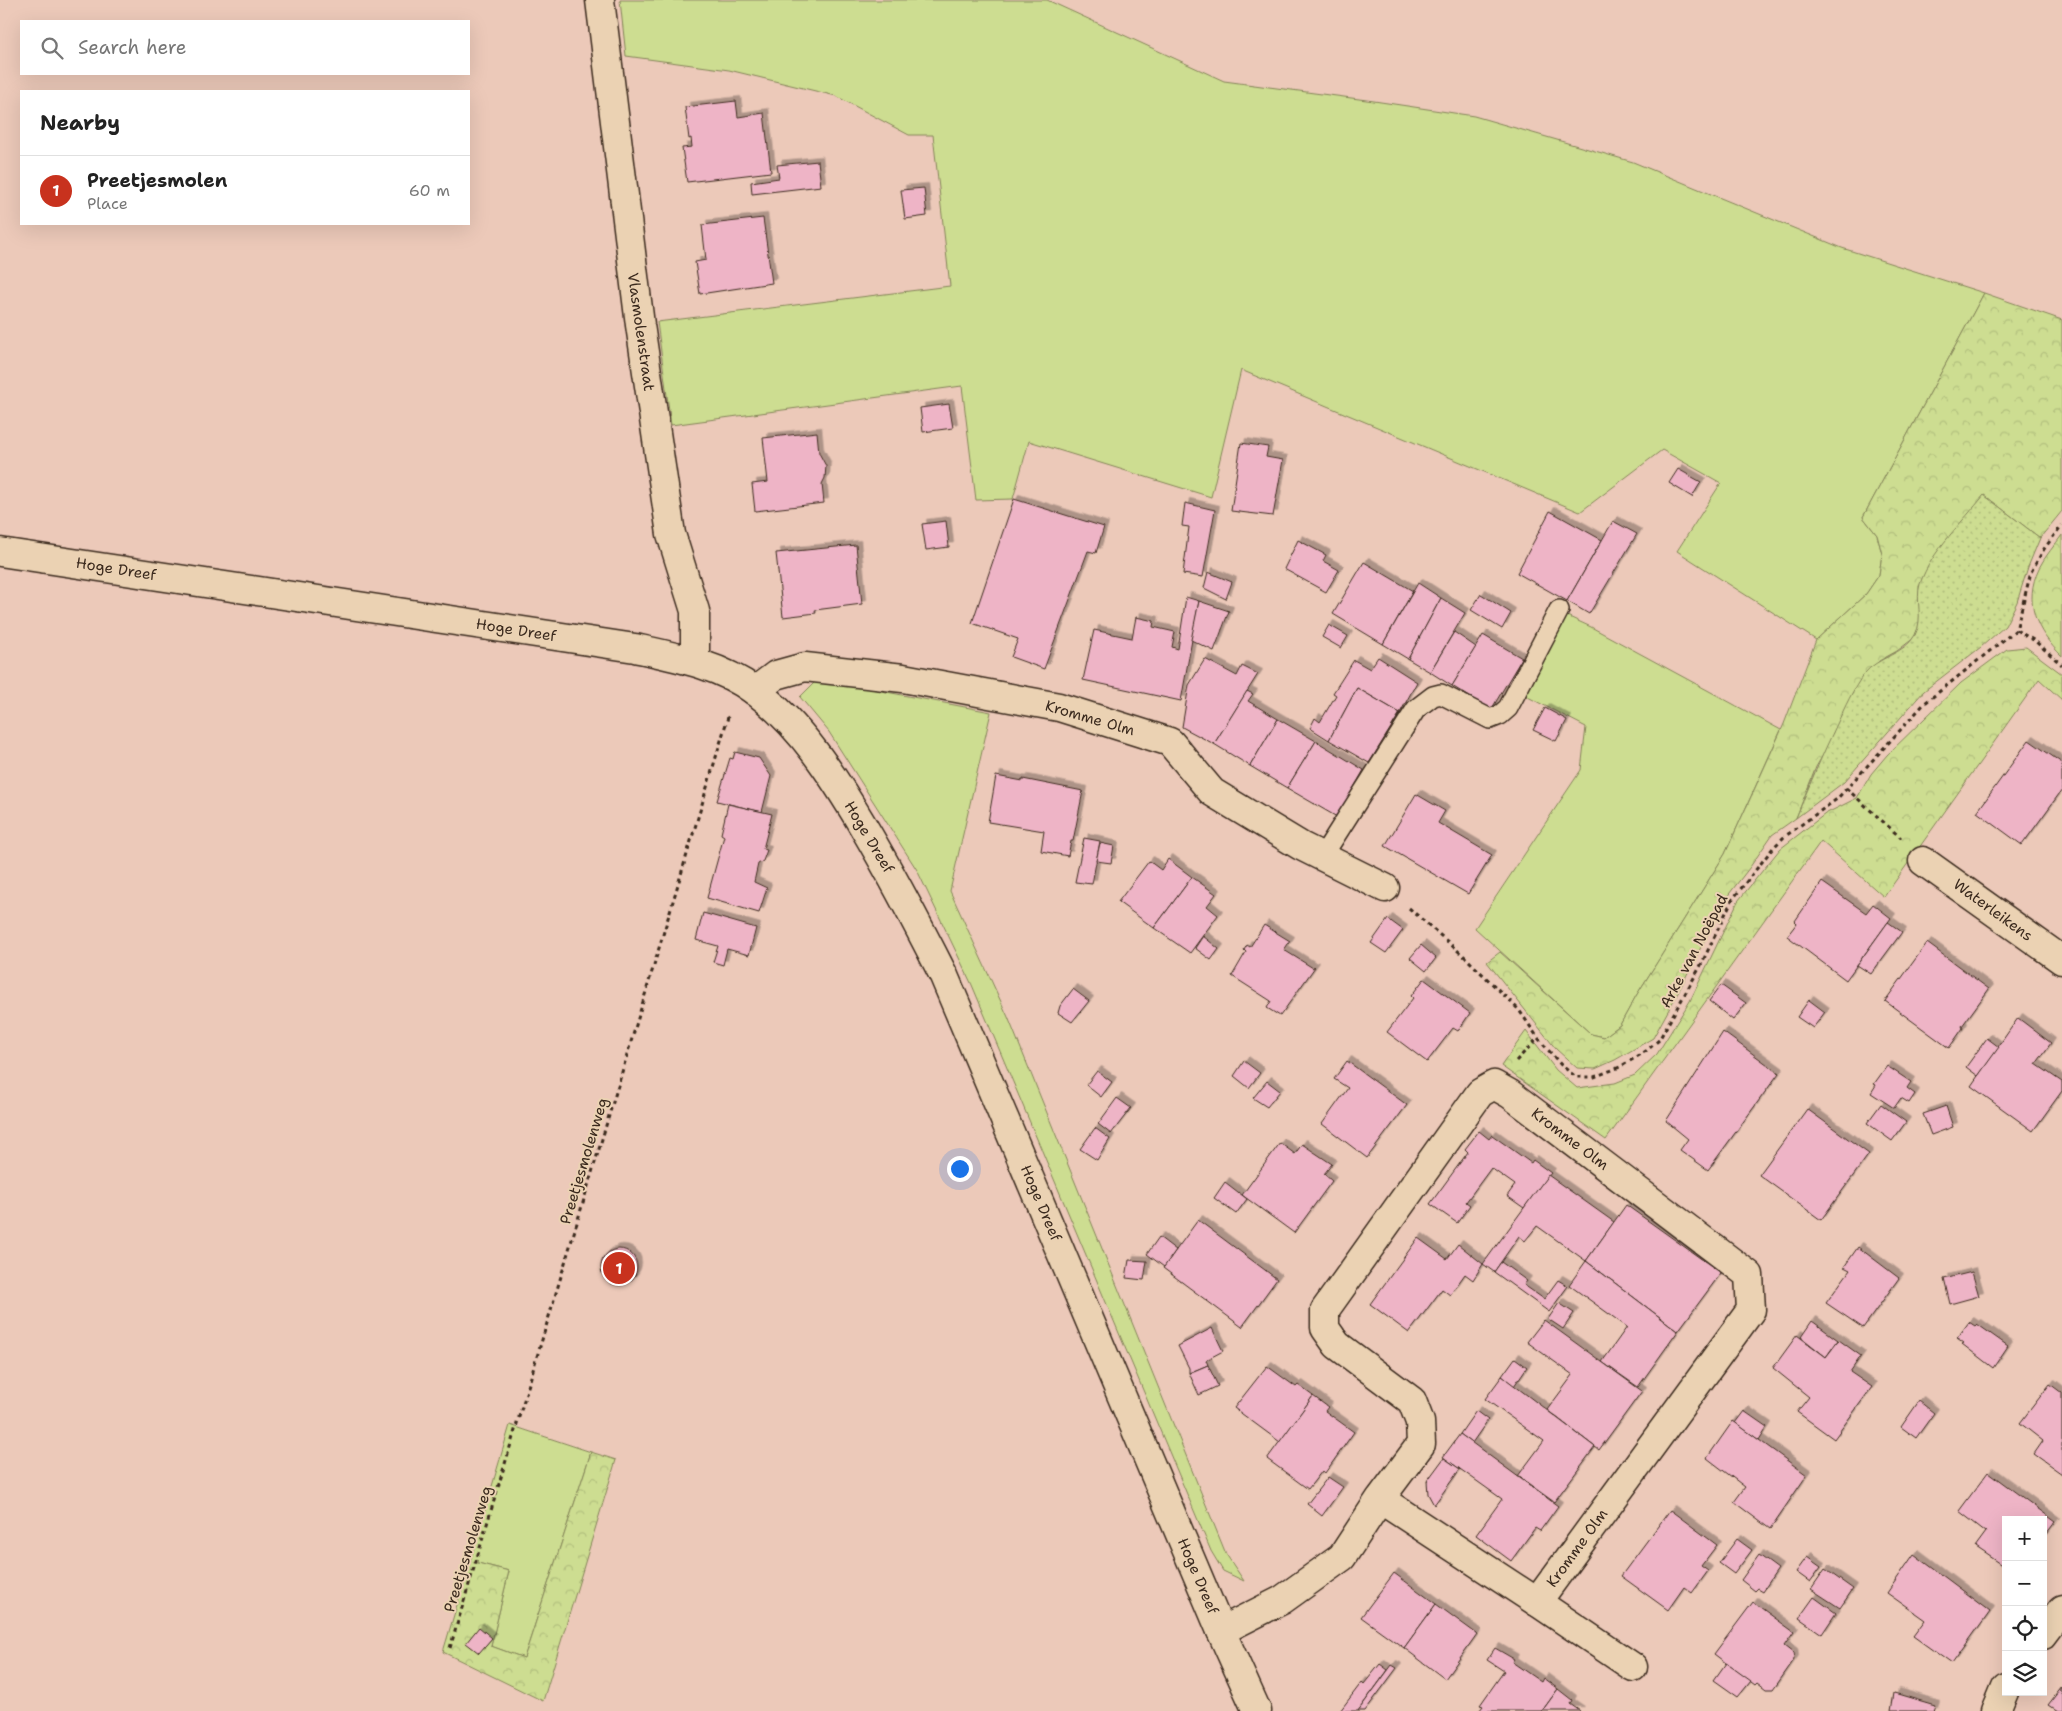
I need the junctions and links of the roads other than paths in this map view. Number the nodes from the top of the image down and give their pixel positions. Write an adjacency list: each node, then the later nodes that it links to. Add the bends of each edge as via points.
1 (600, 0): 4 (street, Vlasmolenstraat, via 670,534 695,612)
2 (0, 552): 4 (street, Hoge Dreef, via 635,648)
3 (1559, 610): 6 (lane, via 1508,708 1500,715 1490,719 1441,694 1416,709)
4 (695, 661): 5 (street, Hoge Dreef, via 719,670)
5 (755, 691): 6 (street, Kromme Olm, via 776,675 805,667 903,678 1059,707 1170,742 1212,792); 13 (street, Hoge Dreef, via 793,726 824,765 896,882 944,976)
6 (1322, 857): 8 (street, Kromme Olm)
7 (1924, 861): 9 (street, Waterleikens)
8 (1385, 888)
9 (2062, 960)
10 (1380, 1499): 11 (street, Kromme Olm); 11 (street, Kromme Olm, via 1421,1444 1420,1422 1412,1401 1337,1345 1325,1328 1325,1310 1480,1093 1494,1085 1749,1275 1751,1310); 13 (street, Kromme Olm, via 1342,1557 1282,1600)
11 (1537, 1602): 15 (street, Kromme Olm)
12 (2062, 1610): 14 (street)
13 (1220, 1631): 17 (street, Hoge Dreef)
14 (2047, 1631)
15 (1633, 1666)
16 (2002, 1696): 18 (street)
17 (1258, 1711)
18 (1996, 1711)

